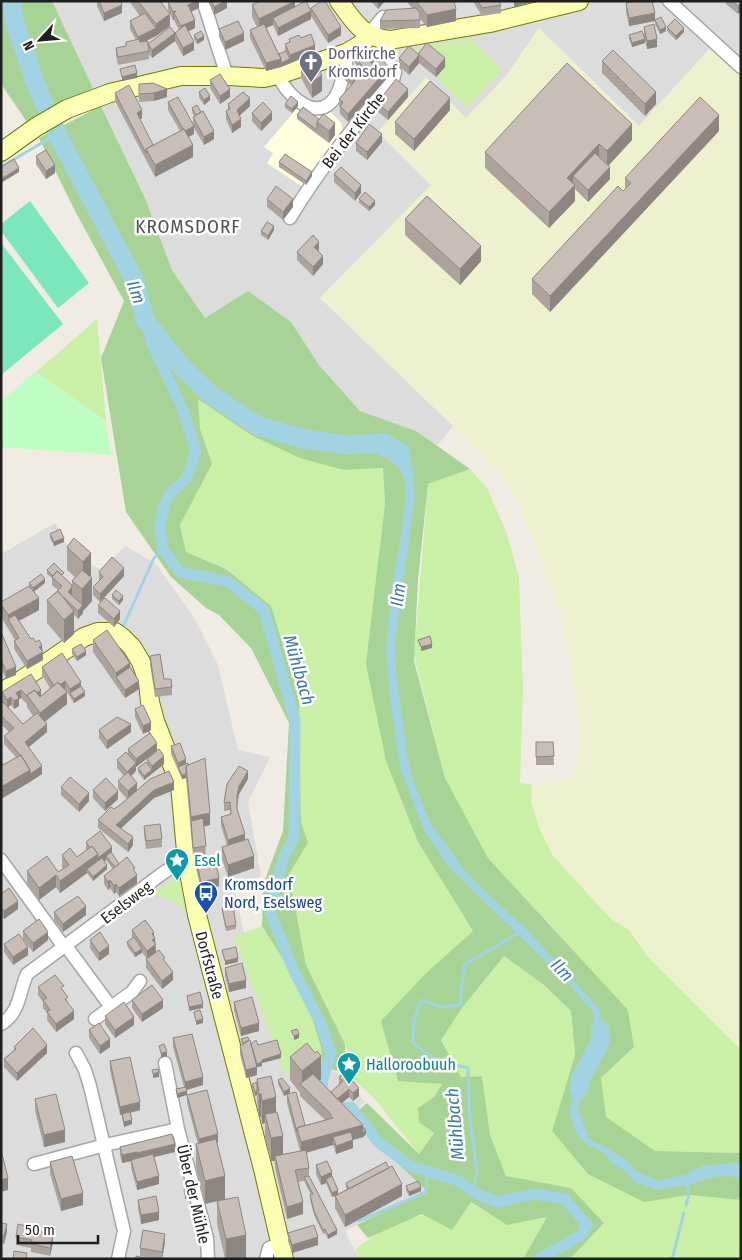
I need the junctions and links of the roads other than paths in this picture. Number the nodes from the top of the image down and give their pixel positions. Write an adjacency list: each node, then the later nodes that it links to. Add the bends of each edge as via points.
1 (203, 1): 10 (street)
2 (339, 1): 6 (street, via 359,28)
3 (579, 1): 6 (street, via 490,23 402,38)
4 (669, 1): 8 (street)
5 (382, 16): 6 (street)
6 (374, 37): 7 (street); 12 (street, Bei der Kirche, via 395,72 393,80 347,135)
7 (346, 53): 9 (street); 9 (street, Bei der Kirche, via 347,62 340,87 328,106 314,108 300,102 282,86)
8 (741, 67)
9 (278, 75): 10 (street, via 264,78)
10 (227, 76): 11 (street, via 180,76 110,93 67,109)
11 (1, 152)
12 (290, 218)
13 (1, 692): 15 (street, Dorfstraße, via 84,637 98,632 115,632 123,638 141,662 155,721 180,785)
14 (1, 860): 16 (street)
15 (188, 862): 16 (street, Eselsweg, via 180,862); 26 (street, Dorfstraße, via 198,921)
16 (65, 946): 18 (street); 20 (street, Eselsweg, via 27,974 18,1003 9,1019)
17 (140, 981): 18 (street, via 132,992)
18 (111, 1007): 19 (street)
19 (95, 1019)
20 (1, 1024)
21 (76, 1053): 24 (street, via 85,1070)
22 (165, 1062): 23 (street, Über der Mühle)
23 (178, 1129): 24 (street, Über der Mühle); 28 (street, Über der Mühle, via 207,1238)
24 (105, 1145): 25 (street, Über der Mühle); 27 (street, via 124,1231)
25 (34, 1164)
26 (282, 1251): 29 (street, via 269,1248)
27 (118, 1259)
28 (208, 1259)
29 (266, 1259)

